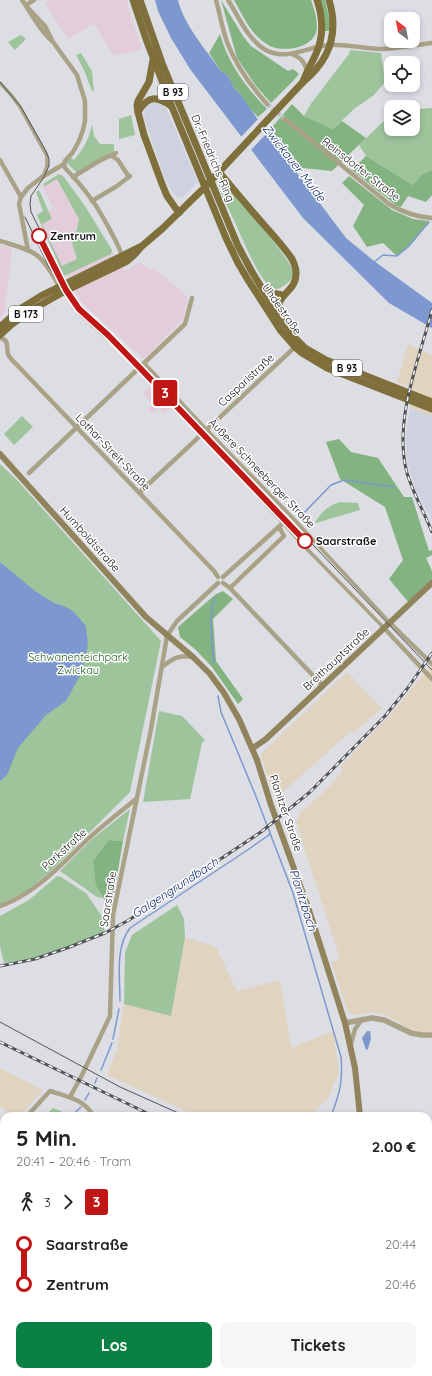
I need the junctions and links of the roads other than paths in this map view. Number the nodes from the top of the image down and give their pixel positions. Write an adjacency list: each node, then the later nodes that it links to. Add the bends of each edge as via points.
1 (22, 0): 9 (street)
2 (34, 0): 9 (street)
3 (133, 0): 14 (main road, Dr.-Friedrichs-Ring / B 93)
4 (140, 0): 32 (main road, Dr.-Friedrichs-Ring / B 93, via 162,63)
5 (216, 0): 18 (street, via 232,53 242,73)
6 (228, 0): 13 (street, via 255,42 275,53)
7 (317, 0): 12 (main road, B 173, via 322,23)
8 (329, 0): 11 (main road, B 173, via 333,22)
9 (26, 6): 23 (street, via 45,26 53,42 77,75 85,101 83,130 73,152)
10 (432, 43): 11 (street, via 383,49)
11 (330, 44): 12 (street); 16 (main road, B 173, via 319,66)
12 (319, 46): 13 (street); 15 (main road, B 173)
13 (292, 54): 15 (street, via 301,59)
14 (153, 58): 19 (main road, Dr.-Friedrichs-Ring / B 93); 20 (main road, via 149,82 138,101)
15 (307, 72): 16 (main road, B 173)
16 (303, 82): 25 (main road, B 173)
17 (0, 83): 26 (street, via 20,108 43,148 47,166)
18 (267, 104)
19 (172, 106): 20 (main road, via 155,98 144,103); 24 (main road, Dr.-Friedrichs-Ring / B 93)
20 (138, 112): 30 (main road, via 165,193)
21 (285, 119): 31 (street, Reinsdorfer Straße, via 389,204 415,216)
22 (0, 162): 28 (street)
23 (64, 164): 26 (street); 27 (street)
24 (198, 169): 46 (main road, Uhdestraße / B 93, via 238,263 281,331)
25 (219, 172): 30 (main road, B 173); 40 (main road, via 292,259 297,274 289,290)
26 (42, 177): 28 (street)
27 (73, 177): 29 (street); 29 (street, via 114,154 129,176 118,186)
28 (21, 197): 35 (street, via 19,204)
29 (92, 201): 36 (street)
30 (179, 212): 34 (main road, B 173)
31 (432, 218)
32 (233, 233): 39 (main road, Uhdestraße / B 93)
33 (0, 241): 35 (street)
34 (142, 246): 36 (main road, B 173); 37 (main road, B 173)
35 (28, 250): 38 (street, via 45,264)
36 (122, 255): 37 (street); 38 (main road, B 173)
37 (119, 265): 45 (main road, B 173, via 38,306 11,324)
38 (59, 286): 44 (main road, B 173, via 20,309)
39 (260, 286): 40 (main road); 43 (main road, Uhdestraße / B 93)
40 (282, 295): 43 (main road)
41 (192, 298): 47 (street, via 185,324)
42 (79, 313): 48 (street, Äußere Schneeberger Straße)
43 (276, 313): 49 (main road, Uhdestraße / B 93, via 300,343 326,360)
44 (0, 327)
45 (0, 336): 51 (street, Lothar-Streit-Straße, via 6,342 10,358)
46 (295, 347): 50 (main road, Uhdestraße / B 93, via 327,368); 52 (street, Casparistraße)
47 (144, 364): 48 (street); 52 (street, Äußere Schneeberger Straße)
48 (138, 370): 51 (street); 53 (street, Äußere Schneeberger Straße)
49 (432, 402)
50 (432, 409)
51 (77, 427): 55 (street); 56 (street, Lothar-Streit-Straße)
52 (207, 430): 53 (street, Casparistraße); 61 (street, Äußere Schneeberger Straße)
53 (201, 435): 56 (street, Casparistraße); 57 (street, Äußere Schneeberger Straße)
54 (0, 454): 63 (main road, Humboldtstraße, via 146,617)
55 (29, 473)
56 (140, 492): 58 (street, Lothar-Streit-Straße)
57 (281, 525): 58 (street); 60 (street, via 284,536); 62 (street, Äußere Schneeberger Straße)
58 (221, 579): 60 (street, Lothar-Streit-Straße); 63 (street, Saarstraße, via 217,579 218,583 177,621)
59 (432, 583): 61 (main road, Breithauptstraße)
60 (230, 588): 68 (street, Lothar-Streit-Straße)
61 (390, 623): 62 (main road, Breithauptstraße); 65 (street, Äußere Schneeberger Straße)
62 (384, 628): 67 (street, Äußere Schneeberger Straße); 68 (main road, Breithauptstraße)
63 (167, 636): 64 (main road, Planitzer Straße); 66 (street, Saarstraße)
64 (193, 657): 66 (street, via 178,656); 69 (main road, Planitzer Straße, via 224,693)
65 (432, 664)
66 (162, 668): 70 (street, Saarstraße)
67 (432, 678)
68 (323, 686): 69 (main road, Breithauptstraße, via 266,739)
69 (252, 748): 73 (main road, Planitzer Straße, via 309,910)
70 (136, 799): 71 (street, Parkstraße, via 89,838 56,870 28,892); 76 (street, Saarstraße, via 112,915 110,1016)
71 (0, 906)
72 (362, 1019): 73 (street); 74 (street, via 384,1020 411,1033); 75 (street, via 355,1029)
73 (345, 1023): 75 (main road, Planitzer Straße)
74 (432, 1035)
75 (350, 1046): 79 (main road, Planitzer Straße)
76 (70, 1097): 77 (street, via 50,1091); 78 (street)
77 (31, 1112)
78 (91, 1112)
79 (360, 1112)

